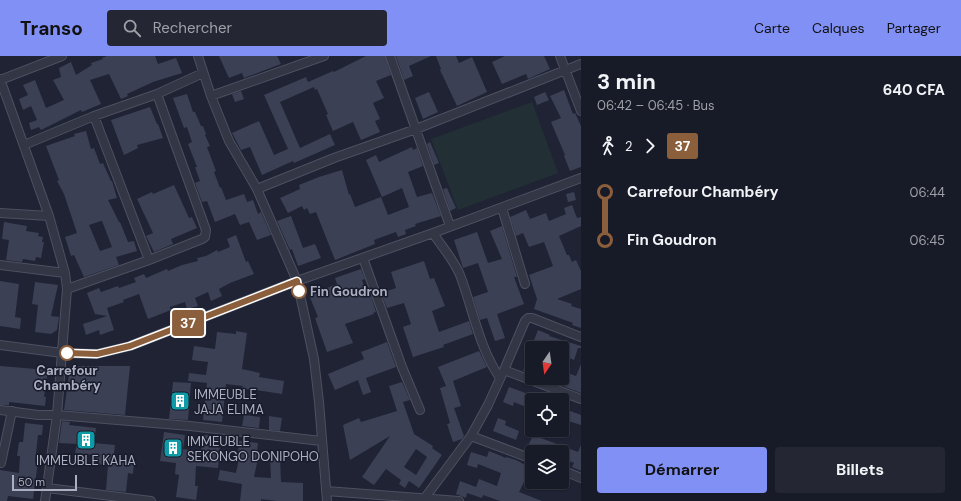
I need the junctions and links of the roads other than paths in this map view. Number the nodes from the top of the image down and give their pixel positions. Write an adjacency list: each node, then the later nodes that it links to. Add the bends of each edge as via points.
1 (62, 56): 9 (street)
2 (198, 56): 8 (street)
3 (324, 56): 11 (street)
4 (390, 56): 14 (street)
5 (560, 56): 7 (street)
6 (581, 64): 7 (street)
7 (565, 70): 12 (street); 14 (street)
8 (203, 73): 10 (street); 11 (street)
9 (0, 80): 15 (street)
10 (156, 94): 13 (street); 24 (street, via 206,230 206,237)
11 (211, 96): 17 (street, via 229,140)
12 (581, 111)
13 (94, 116): 15 (street); 24 (street)
14 (416, 129): 17 (street); 21 (street)
15 (24, 145): 20 (street)
16 (581, 178): 18 (street)
17 (257, 189): 27 (street)
18 (502, 208): 21 (street); 28 (street)
19 (0, 213): 20 (street)
20 (49, 216): 26 (street)
21 (450, 226): 22 (street)
22 (434, 233): 23 (street); 33 (street, via 459,273 493,368)
23 (363, 258): 27 (street); 36 (street)
24 (149, 260): 29 (street)
25 (0, 265): 26 (street)
26 (65, 273): 29 (street)
27 (297, 281): 32 (street, via 130,346 97,354); 40 (street, via 314,359)
28 (525, 284)
29 (67, 289): 32 (street)
30 (581, 337): 33 (street, via 528,318)
31 (0, 345): 32 (street)
32 (62, 353): 38 (street)
33 (502, 374): 34 (street); 39 (street)
34 (581, 399)
35 (0, 410): 37 (street)
36 (420, 410)
37 (12, 411): 38 (street); 42 (street)
38 (57, 415): 40 (street, via 190,426); 45 (street)
39 (471, 436): 41 (street); 47 (street)
40 (321, 441): 46 (street)
41 (525, 456)
42 (1, 463)
43 (569, 473): 44 (street)
44 (581, 478)
45 (47, 488): 48 (street); 49 (street)
46 (326, 490): 47 (street); 50 (street)
47 (424, 499): 51 (street)
48 (45, 501)
49 (151, 501)
50 (327, 501)
51 (458, 501)

